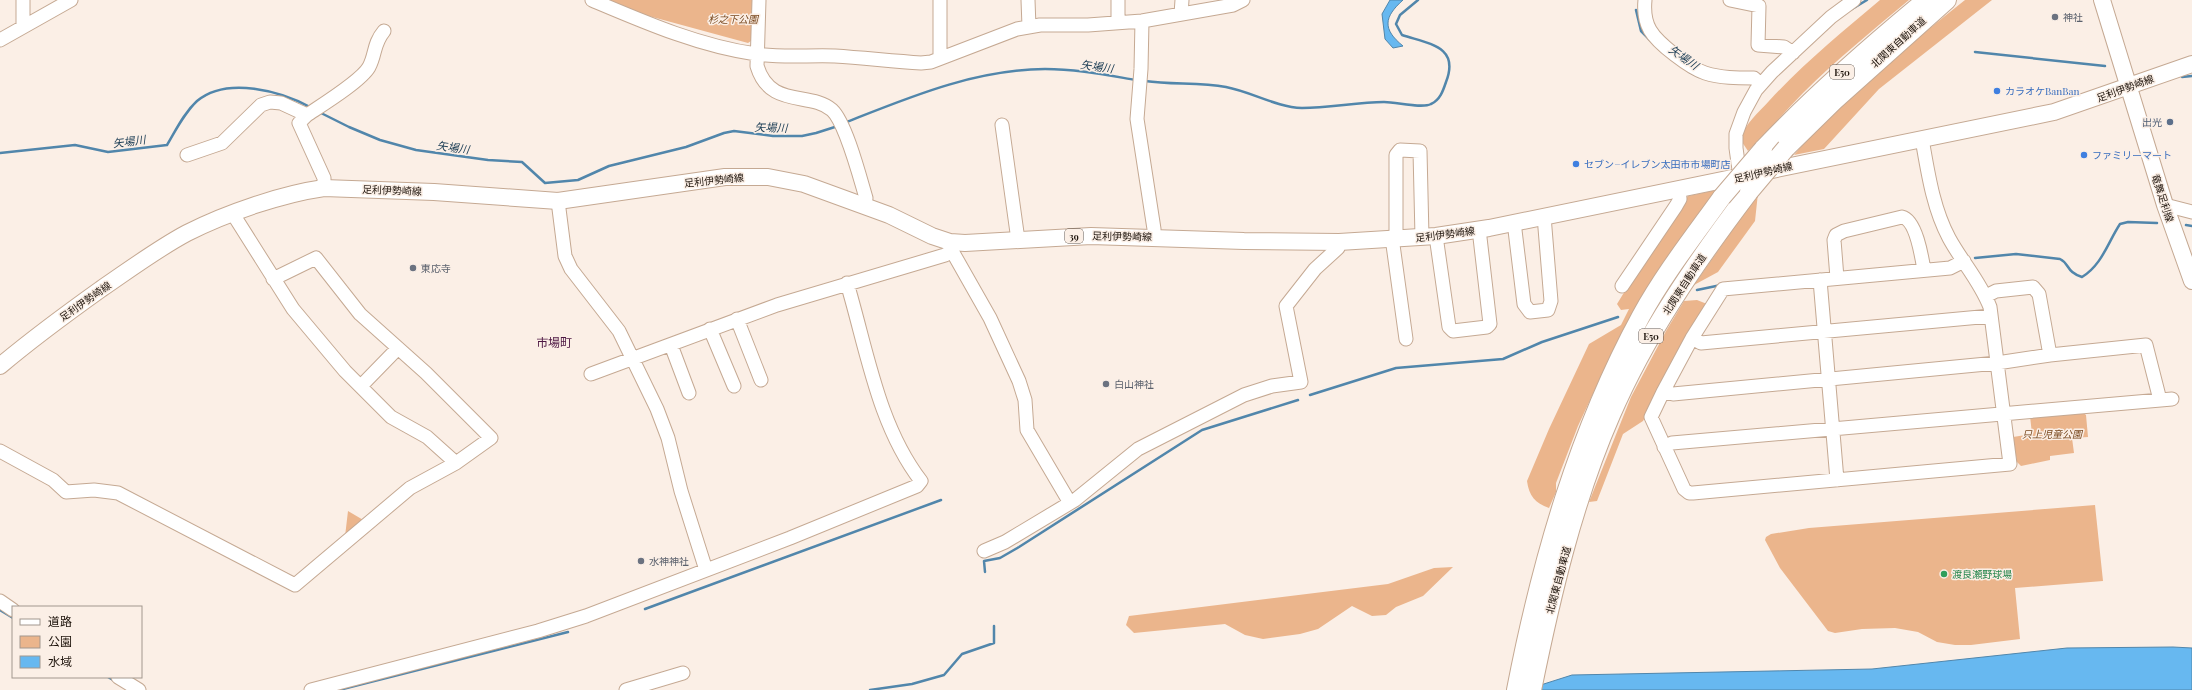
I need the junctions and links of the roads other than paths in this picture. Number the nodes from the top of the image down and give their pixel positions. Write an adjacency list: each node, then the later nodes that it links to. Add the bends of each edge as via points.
1 (23, 0): 19 (street)
2 (71, 0): 19 (street)
3 (592, 0): 24 (street, via 643,22 722,47)
4 (758, 0): 24 (street)
5 (940, 0): 25 (street)
6 (1028, 0): 20 (street)
7 (1118, 0): 18 (street)
8 (1182, 0): 16 (street)
9 (1243, 0): 16 (street, via 1233,5)
10 (1645, 0): 27 (street, via 1645,15 1650,30 1675,54 1703,72 1729,78 1754,78)
11 (1730, 0): 23 (street, via 1759,6 1758,45 1784,48)
12 (1854, 0): 23 (street, via 1841,8)
13 (1926, 0): 84 (highway, 北関東自動車道 / E50, bridge, via 1797,112 1722,197 1677,258 1641,316 1605,389 1585,437)
14 (1947, 0): 33 (highway, 北関東自動車道 / E50, bridge, via 1850,85 1786,148)
15 (2102, 0): 28 (main road, 竜舞足利線)
16 (1182, 14): 17 (street)
17 (1142, 21): 18 (street); 45 (street, via 1142,69 1137,119)
18 (1118, 22): 20 (street)
19 (23, 26): 22 (street)
20 (1029, 27): 25 (street, via 1009,30)
21 (384, 30): 29 (street, via 376,40 372,59 365,73)
22 (0, 40)
23 (1792, 53): 27 (street)
24 (757, 54): 25 (street, via 836,56 921,63); 38 (street, via 759,74 772,88 789,97 825,106 832,111 841,126 866,198)
25 (940, 58)
26 (2192, 64): 28 (main road, 足利伊勢崎線 / 39)
27 (1760, 84): 33 (street, via 1744,112 1736,134 1736,148)
28 (2128, 87): 31 (main road, 足利伊勢崎線 / 39, via 2054,112); 37 (main road, 竜舞足利線)
29 (307, 115): 32 (street, via 281,103 270,102 261,106 222,143); 34 (street, via 299,123 324,178)
30 (1002, 125): 47 (street)
31 (1922, 139): 33 (main road, 足利伊勢崎線 / 39); 50 (street, via 1934,200 1949,239)
32 (187, 155)
33 (1744, 184): 35 (main road, 足利伊勢崎線 / 39); 84 (highway, 北関東自動車道 / E50, via 1657,325)
34 (324, 188): 36 (main road, 足利伊勢崎線 / 39, via 434,192); 40 (main road, 足利伊勢崎線 / 39, via 295,194)
35 (1679, 189): 41 (main road, 足利伊勢崎線 / 39); 57 (street, via 1680,198 1676,206)
36 (558, 202): 38 (main road, 足利伊勢崎線 / 39, via 743,176 768,177 804,184); 68 (street, via 565,256 571,269 617,328)
37 (2165, 204): 39 (street); 55 (main road, 竜舞足利線)
38 (865, 206): 49 (main road, 足利伊勢崎線 / 39)
39 (2192, 212)
40 (233, 214): 53 (street); 70 (main road, 足利伊勢崎線 / 39, via 187,233 162,248 63,316)
41 (1544, 216): 42 (main road, 足利伊勢崎線 / 39); 42 (street, via 1551,301 1551,306 1544,311 1530,312 1524,304)
42 (1514, 222): 43 (main road, 足利伊勢崎線 / 39)
43 (1479, 230): 44 (main road, 足利伊勢崎線 / 39); 44 (street, via 1490,324 1487,327 1453,331 1449,327)
44 (1429, 236): 46 (main road, 足利伊勢崎線 / 39); 46 (street, via 1420,151 1400,150 1396,155)
45 (1154, 237): 47 (main road, 足利伊勢崎線 / 39, via 1091,236); 48 (main road, 足利伊勢崎線 / 39)
46 (1394, 239): 48 (main road, 足利伊勢崎線 / 39); 64 (street)
47 (1018, 240): 49 (main road, 足利伊勢崎線 / 39)
48 (1338, 242): 85 (street, via 1338,248 1315,269 1286,306 1301,382 1272,386 1244,395 1172,431 1138,449)
49 (951, 246): 56 (street, via 944,255); 85 (street, via 990,318 1019,381 1025,400 1027,430)
50 (1964, 261): 51 (street, via 1954,267); 58 (street)
51 (1924, 270): 52 (street); 52 (street, via 1911,223 1902,217 1836,235 1834,240)
52 (1838, 278): 54 (street)
53 (273, 279): 66 (street, via 316,258 360,314); 74 (street, via 297,315)
54 (1820, 280): 62 (street); 63 (street, via 1723,290)
55 (2192, 281)
56 (847, 283): 60 (street); 87 (street, via 877,392 898,441 921,481 913,489)
57 (1622, 286)
58 (1986, 296): 59 (street); 67 (street, via 1996,291 2032,287 2037,290)
59 (1992, 316): 62 (street); 69 (street)
60 (737, 319): 61 (street); 73 (street)
61 (710, 329): 65 (street); 75 (street)
62 (1824, 332): 63 (street, via 1701,343); 72 (street)
63 (1692, 338): 76 (street)
64 (1406, 339)
65 (670, 345): 68 (street); 77 (street)
66 (398, 348): 74 (street); 82 (street, via 491,438)
67 (2050, 355): 69 (street); 78 (street, via 2146,346 2166,399)
68 (635, 359): 71 (street); 87 (street, via 668,438 681,491)
69 (1997, 364): 72 (street); 78 (street)
70 (0, 366)
71 (591, 374)
72 (1828, 379): 76 (street, via 1673,394); 79 (street)
73 (761, 380)
74 (361, 386): 82 (street, via 391,417 427,437)
75 (734, 386)
76 (1662, 392): 80 (street, via 1651,417)
77 (689, 393)
78 (2003, 414): 79 (street); 83 (street, via 2010,460 2010,464 2006,466)
79 (1833, 429): 80 (street, via 1672,443); 83 (street)
80 (1664, 447): 83 (street, via 1688,493)
81 (0, 451): 82 (street, via 53,480 66,492 105,490 131,499 295,585 410,488)
82 (456, 463)
83 (1837, 480)
84 (1573, 496): 95 (highway, 北関東自動車道 / E50, via 1538,590); 96 (highway, 北関東自動車道 / E50)
85 (1070, 503): 86 (street, via 1005,542)
86 (984, 551)
87 (706, 570): 93 (street, via 545,629)
88 (0, 601): 89 (street)
89 (12, 609)
90 (683, 672): 94 (street)
91 (120, 678): 92 (street)
92 (139, 690)
93 (311, 690)
94 (626, 690)
95 (1516, 690)
96 (1532, 690)

